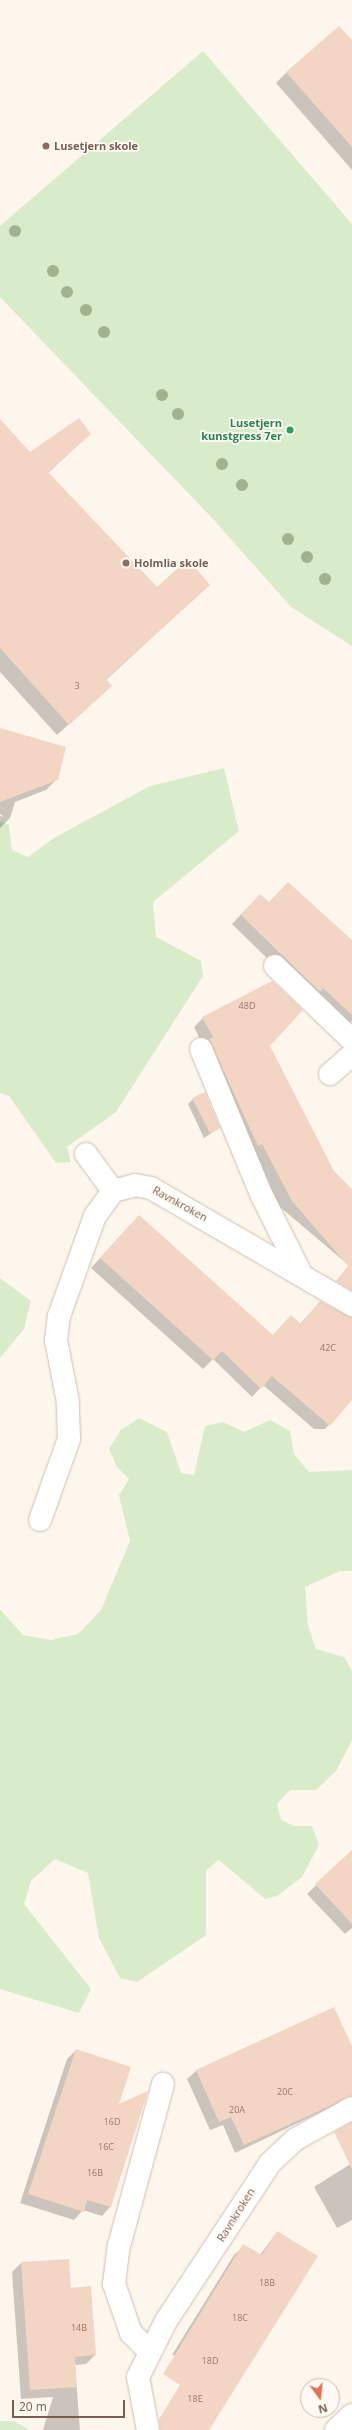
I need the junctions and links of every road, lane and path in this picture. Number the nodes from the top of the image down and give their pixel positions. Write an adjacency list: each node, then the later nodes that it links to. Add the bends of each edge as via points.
1 (275, 966): 2 (lane)
2 (352, 1040)
3 (201, 1049): 8 (lane, via 262,1196)
4 (352, 1055): 5 (lane)
5 (330, 1074)
6 (86, 1154): 7 (lane)
7 (113, 1191): 8 (lane, Ravnkroken, via 135,1184 151,1188); 10 (lane, via 95,1216 69,1283 56,1340 68,1402 69,1439)
8 (300, 1272): 9 (lane, Ravnkroken)
9 (352, 1305)
10 (40, 1520)
11 (163, 2084): 13 (lane, via 120,2239 114,2284 131,2333)
12 (352, 2108): 13 (lane, Ravnkroken, via 296,2139 270,2163)
13 (149, 2351): 15 (lane, Ravnkroken, via 140,2367 137,2385)
14 (352, 2415): 16 (lane)
15 (148, 2430)
16 (336, 2430)

